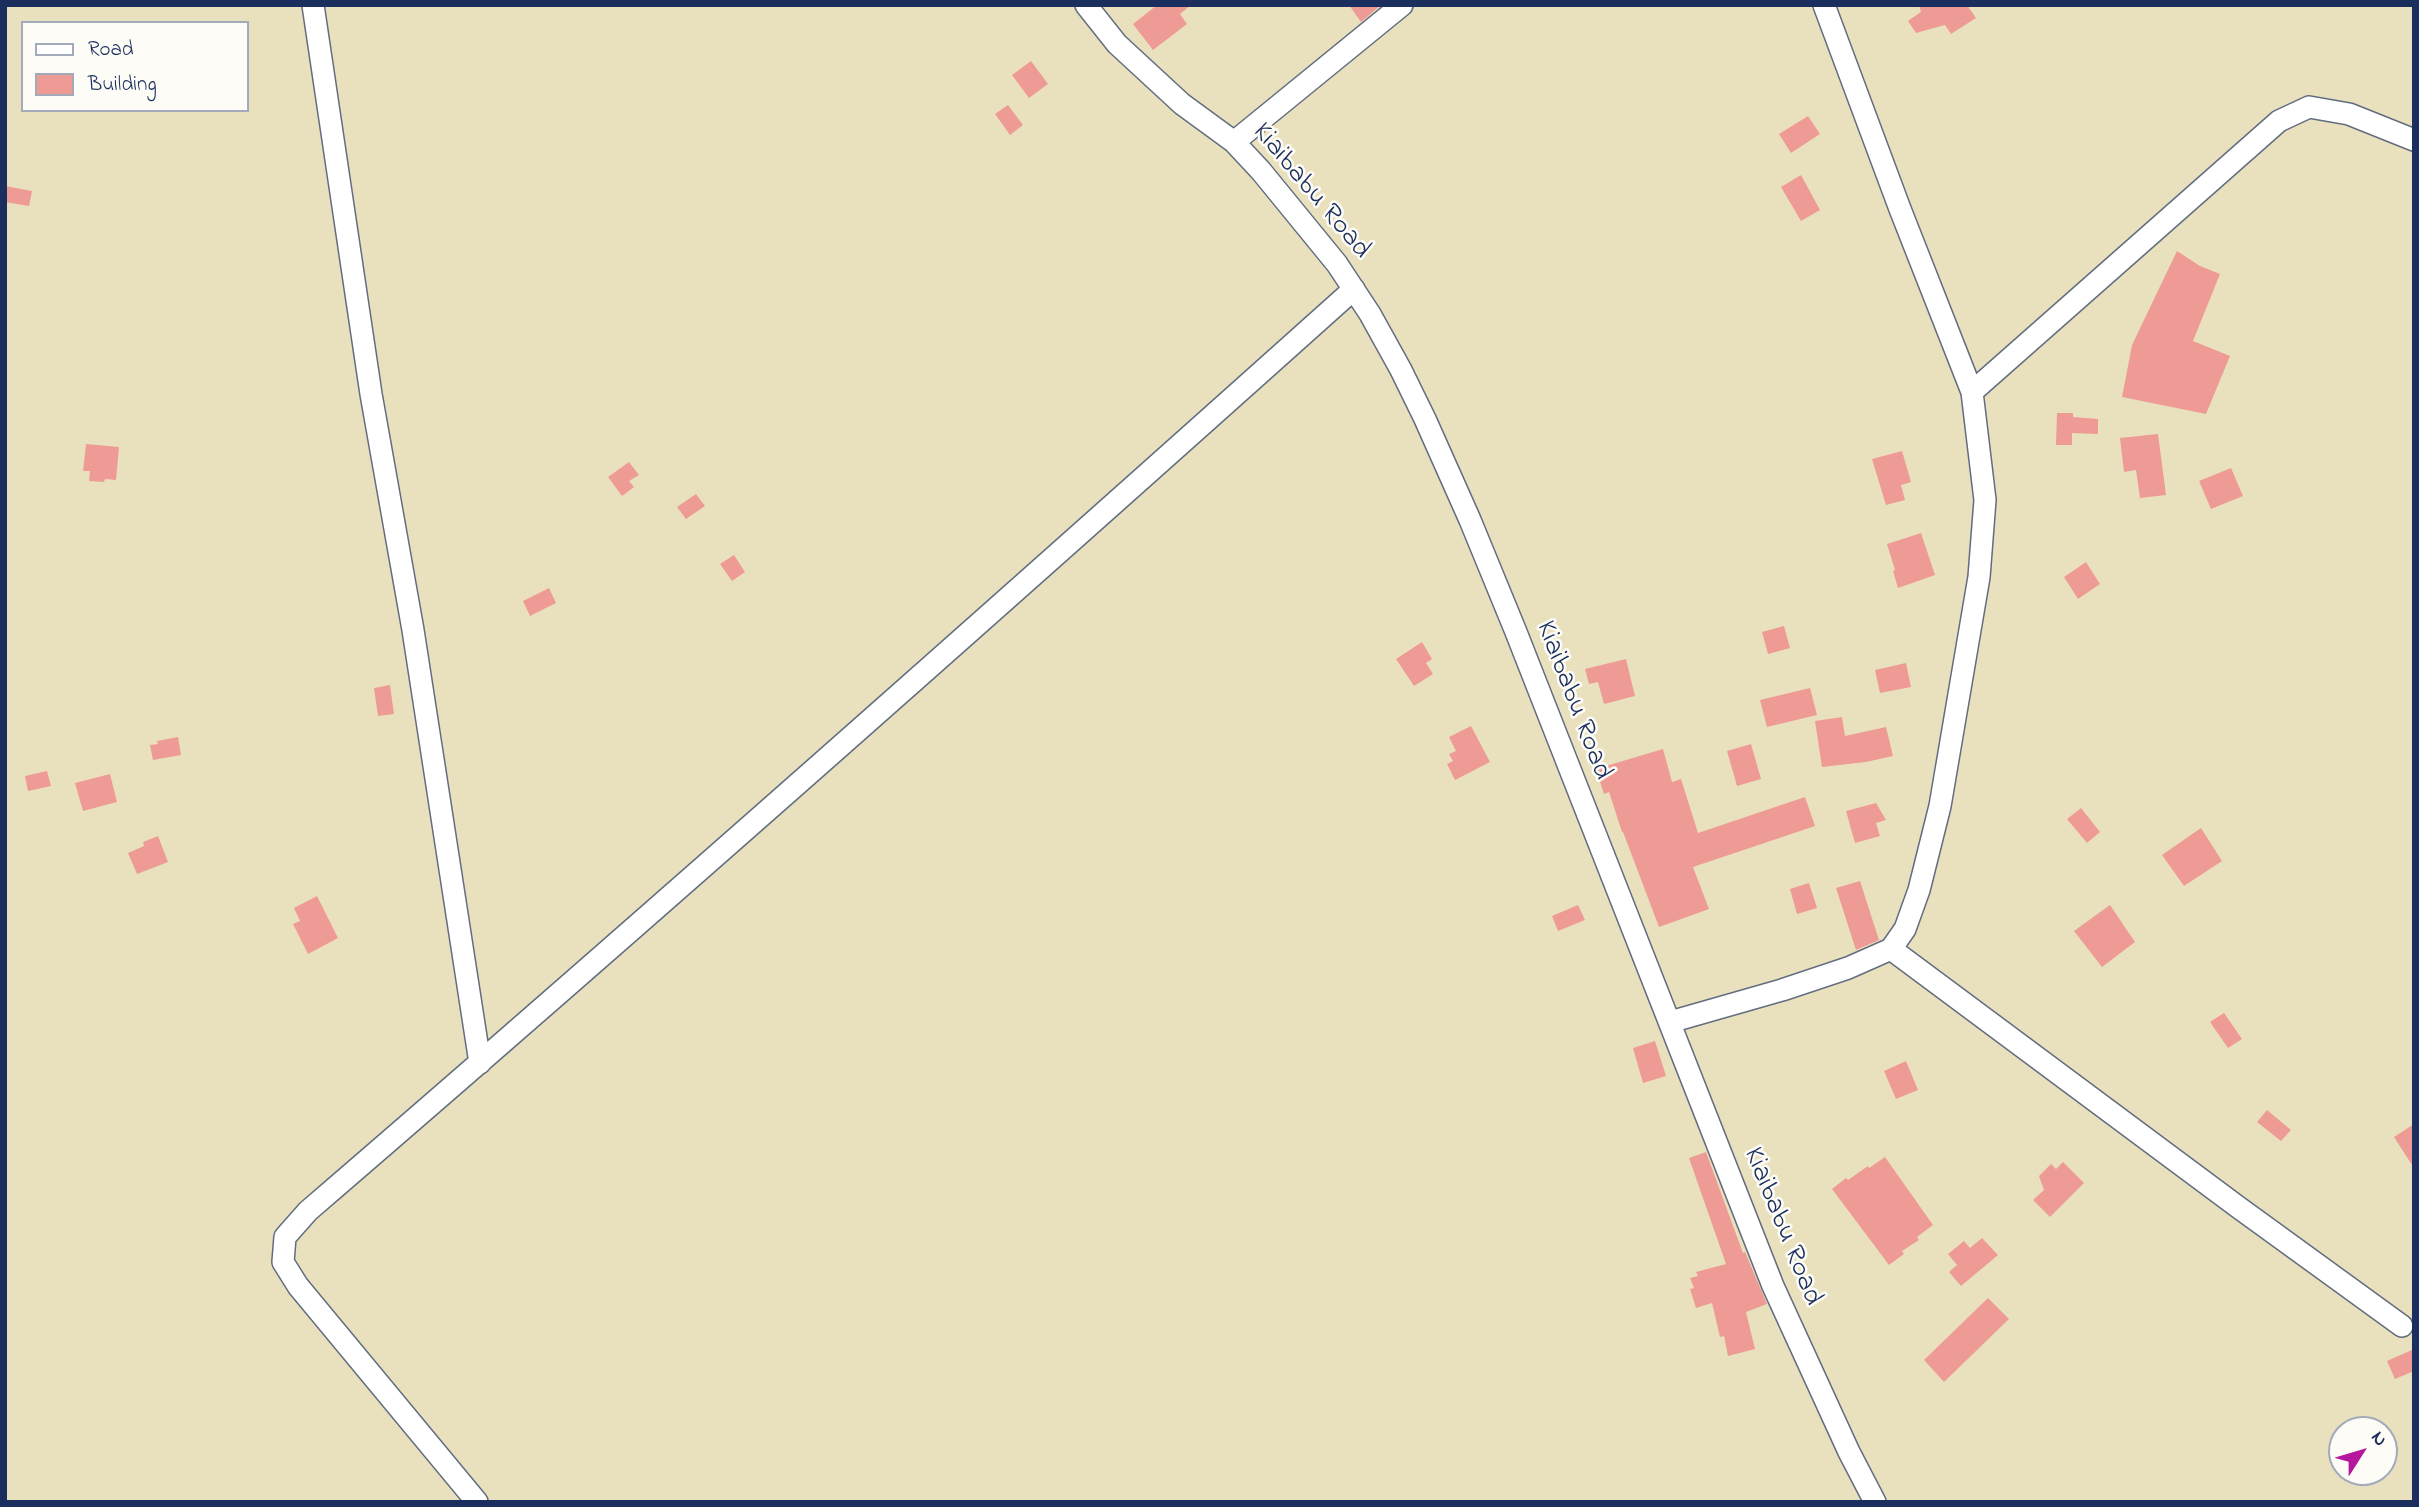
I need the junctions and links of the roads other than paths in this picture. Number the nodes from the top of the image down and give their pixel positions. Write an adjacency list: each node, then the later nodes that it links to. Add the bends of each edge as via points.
1 (313, 5): 11 (street)
2 (1086, 5): 6 (street, Kiaibabu Road, via 1117,44 1182,104)
3 (1402, 5): 6 (street)
4 (1824, 5): 8 (street)
5 (2414, 140): 8 (street, via 2349,114 2309,107 2279,121)
6 (1234, 142): 7 (street, Kiaibabu Road, via 1297,213)
7 (1354, 289): 10 (street, Kiaibabu Road, via 1407,382 1470,520); 11 (street)
8 (1972, 392): 9 (street, via 1985,500 1979,577 1929,853 1905,929)
9 (1891, 949): 10 (street, via 1817,979); 12 (street)
10 (1670, 1022): 14 (street, Kiaibabu Road, via 1773,1286)
11 (480, 1063): 13 (street, via 308,1211 285,1237 283,1262)
12 (2402, 1326)
13 (477, 1502)
14 (1875, 1502)

